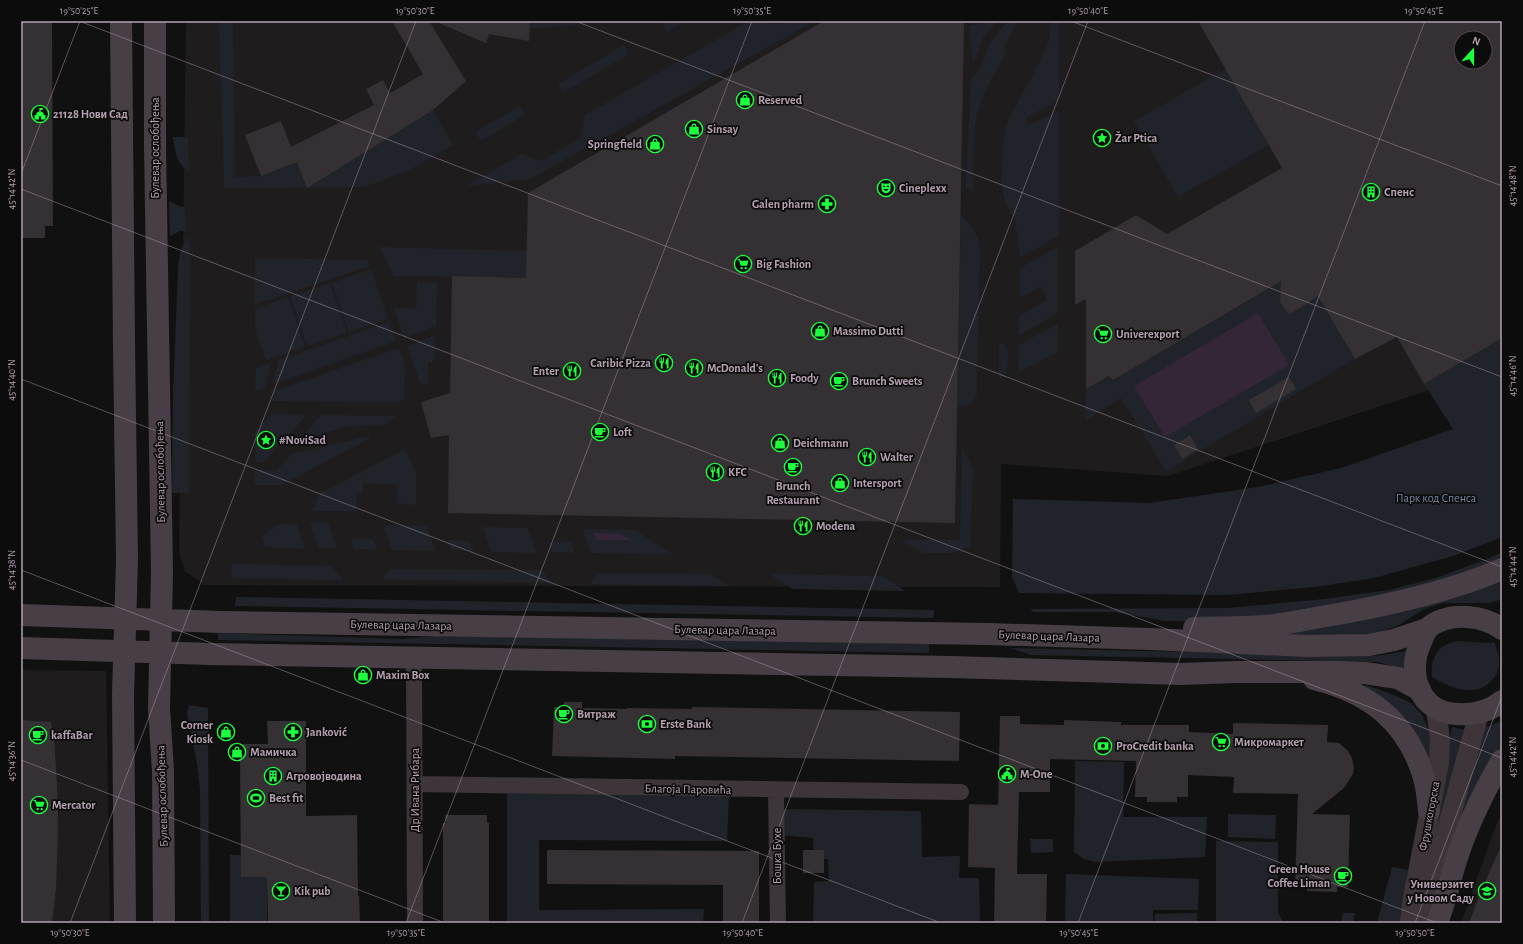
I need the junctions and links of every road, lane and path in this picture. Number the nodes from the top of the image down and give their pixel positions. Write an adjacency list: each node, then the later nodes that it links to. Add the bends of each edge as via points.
1 (122, 21): 5 (main road, via 127,559)
2 (155, 21): 6 (main road, Булевар ослобођења)
3 (1502, 569): 9 (main road, via 1457,585 1375,607 1265,626 1192,628)
4 (21, 615): 5 (main road, Булевар цара Лазара)
5 (125, 618): 6 (main road, Булевар цара Лазара); 11 (main road)
6 (161, 620): 9 (main road, Булевар цара Лазара, via 996,634); 12 (main road, Булевар ослобођења)
7 (1496, 620): 8 (main road, Булевар цара Лазара, via 1449,618)
8 (1427, 629): 9 (main road, Булевар цара Лазара, via 1394,640 1349,646); 15 (main road, via 1415,657 1414,668)
9 (1150, 639)
10 (21, 648): 11 (main road)
11 (124, 651): 12 (main road); 24 (main road)
12 (160, 652): 13 (main road); 25 (main road, Булевар ослобођења)
13 (414, 657): 14 (main road, via 1181,674); 20 (street, Др Ивана Рибара)
14 (1287, 672): 15 (main road, via 1365,673 1398,678); 23 (main road, via 1354,692 1384,712 1400,729 1419,764 1425,779)
15 (1420, 690): 17 (main road)
16 (1502, 701): 18 (main road)
17 (1436, 709): 18 (main road, via 1452,714); 23 (street, Фрушкогорска, via 1440,739 1439,763)
18 (1479, 713): 29 (street, Фрушкогорска, via 1438,862)
19 (1502, 760): 30 (main road, via 1472,820 1454,866)
20 (415, 784): 21 (street, Благоја Паровића); 26 (street, Др Ивана Рибара)
21 (776, 790): 22 (street, Благоја Паровића); 27 (street, Бошка Бухе)
22 (960, 792)
23 (1429, 811): 28 (street, Фрушкогорска)
24 (125, 923)
25 (164, 923)
26 (415, 923)
27 (778, 923)
28 (1410, 923)
29 (1426, 923)
30 (1437, 923)

